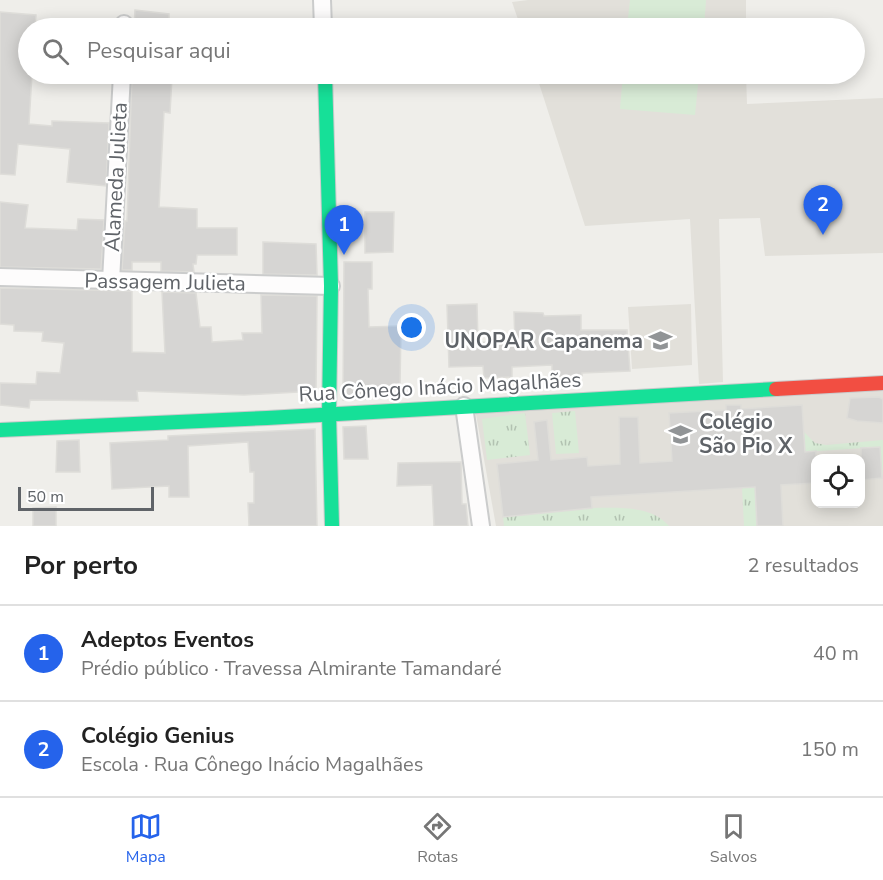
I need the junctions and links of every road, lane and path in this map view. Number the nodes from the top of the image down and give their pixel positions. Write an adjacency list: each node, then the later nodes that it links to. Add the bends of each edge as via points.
1 (322, 0): 2 (street)
2 (323, 18)
3 (121, 84): 6 (street, Alameda Julieta)
4 (324, 84): 7 (street)
5 (0, 278): 6 (street, Passagem Julieta)
6 (111, 281): 7 (street, Passagem Julieta)
7 (331, 286): 10 (street)
8 (883, 383): 9 (street, Rua Cônego Inácio Magalhães)
9 (464, 406): 10 (street, Rua Cônego Inácio Magalhães); 13 (street)
10 (329, 414): 11 (street, Rua Cônego Inácio Magalhães); 12 (street)
11 (0, 429)
12 (332, 526)
13 (481, 526)

